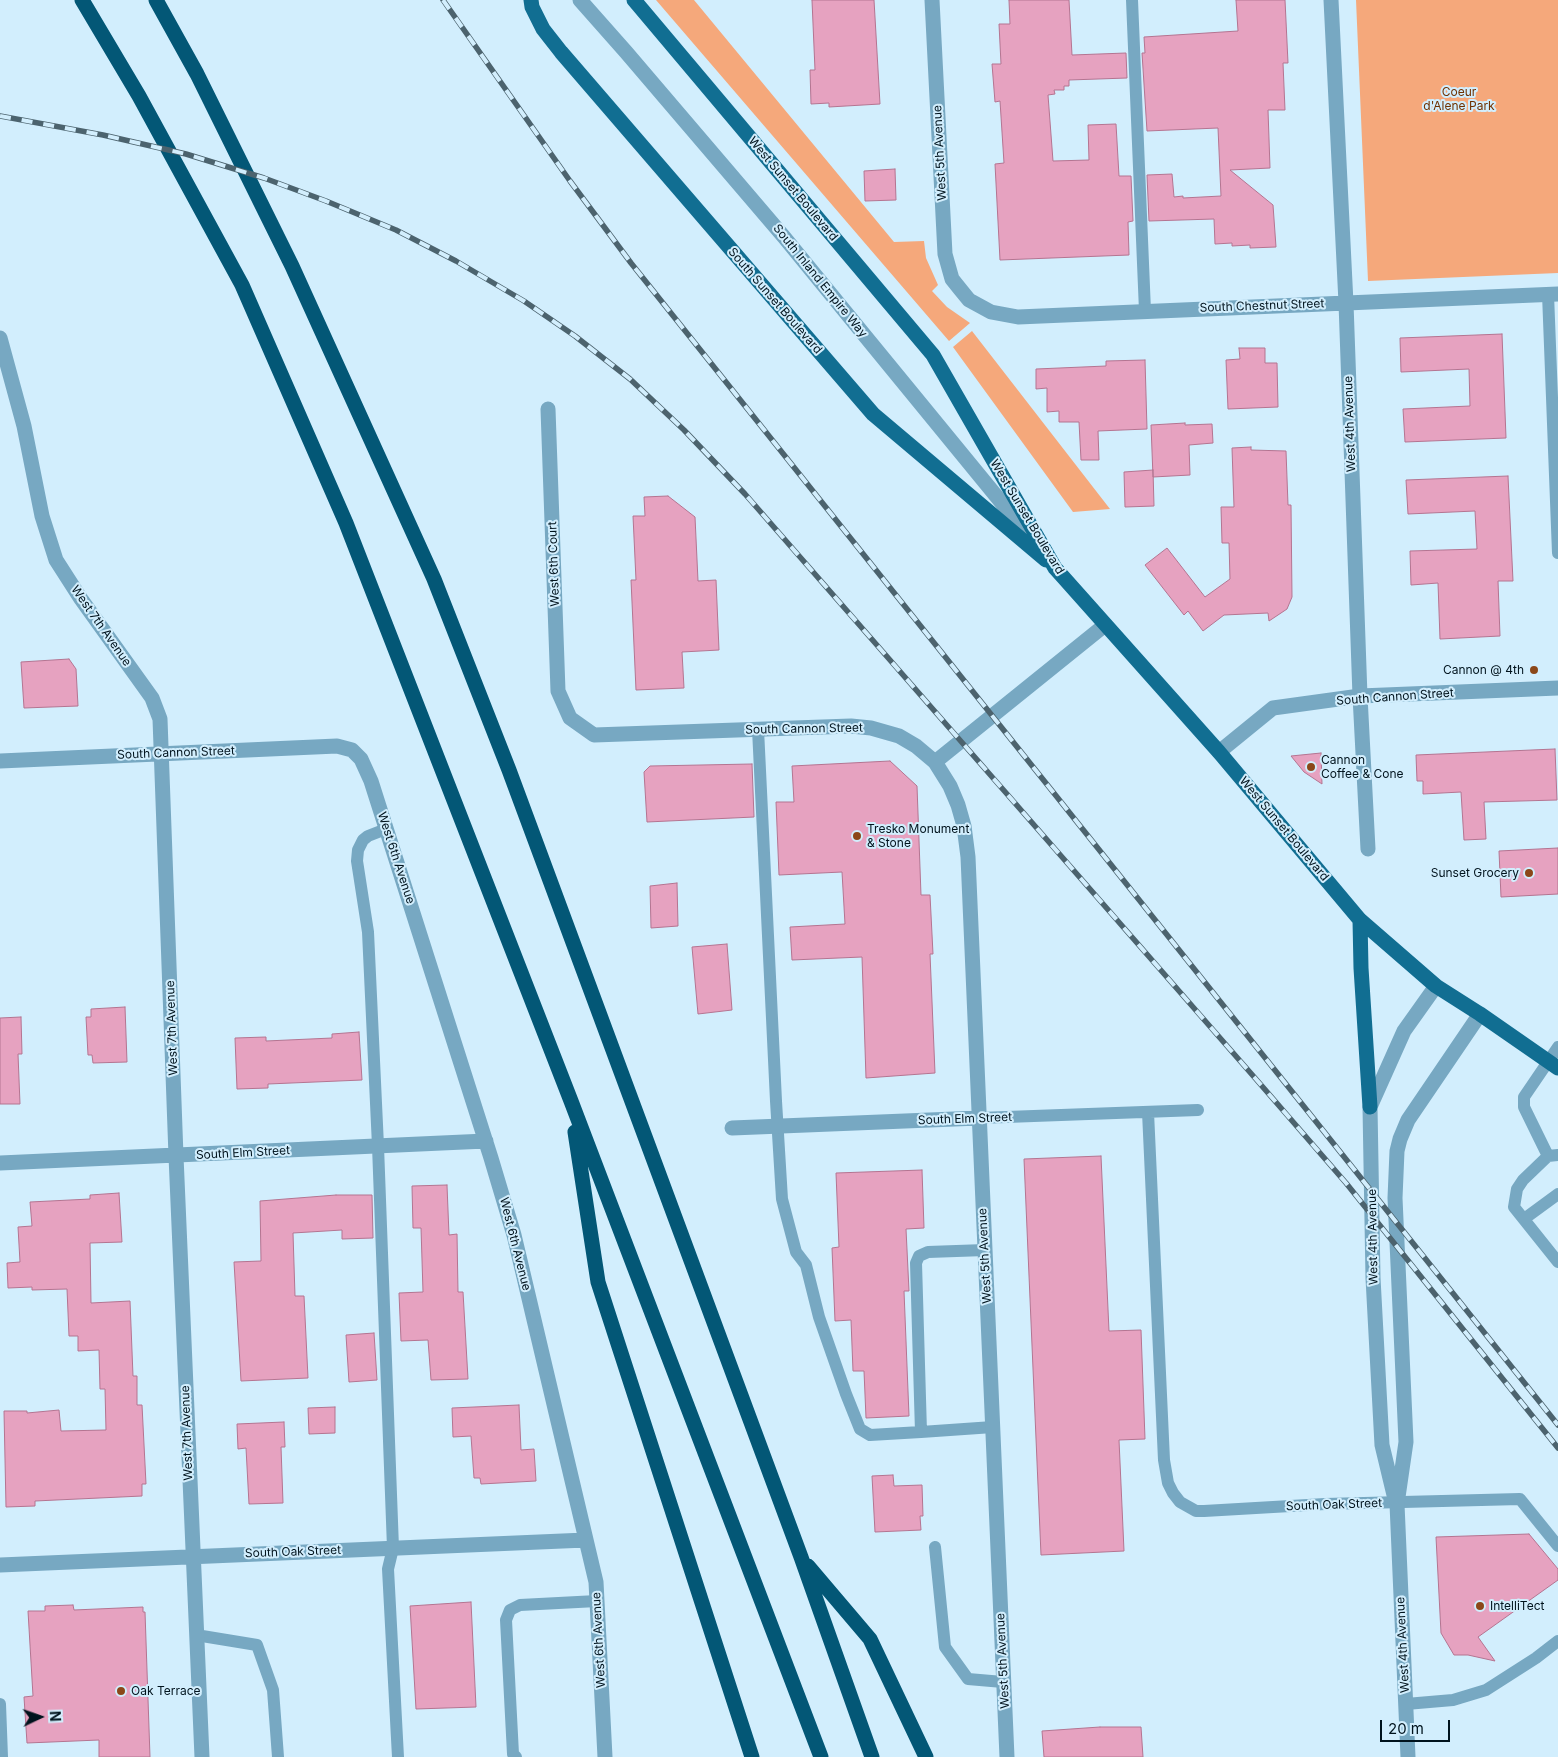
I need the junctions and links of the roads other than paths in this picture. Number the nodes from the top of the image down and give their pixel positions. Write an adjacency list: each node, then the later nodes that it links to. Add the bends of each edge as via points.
1 (82, 0): 34 (highway, via 139,96 242,285 346,523)
2 (156, 0): 58 (highway, via 292,266 434,579 509,770)
3 (531, 0): 16 (main road, South Sunset Boulevard, via 543,29 560,52 873,414)
4 (580, 0): 16 (street, South Inland Empire Way, via 784,237)
5 (634, 0): 16 (main road, West Sunset Boulevard, via 933,356)
6 (932, 0): 10 (street, West 5th Avenue, via 945,254 952,278)
7 (1132, 0): 12 (lane)
8 (1331, 0): 11 (street, West 4th Avenue)
9 (1553, 294): 11 (street, South Chestnut Street); 15 (lane)
10 (969, 300): 12 (street, South Chestnut Street, via 991,312 1018,317)
11 (1346, 303): 12 (street, South Chestnut Street); 19 (street, West 4th Avenue)
12 (1145, 311)
13 (0, 338): 24 (street, West 7th Avenue, via 24,426 42,516 56,560 156,704)
14 (548, 409): 20 (street, West 6th Court, via 558,691)
15 (1558, 553)
16 (1055, 568): 17 (main road, West Sunset Boulevard)
17 (1105, 625): 23 (main road, West Sunset Boulevard); 26 (street)
18 (1558, 688): 19 (street, South Cannon Street)
19 (1360, 696): 23 (street, South Cannon Street, via 1273,708); 28 (street, West 4th Avenue)
20 (570, 718): 21 (street, South Cannon Street, via 594,735)
21 (758, 729): 26 (street, South Cannon Street, via 871,728 899,736); 39 (lane)
22 (352, 750): 24 (street, South Cannon Street, via 331,746); 27 (street, West 6th Avenue, via 368,772)
23 (1219, 752): 29 (main road, West Sunset Boulevard)
24 (162, 753): 25 (street, South Cannon Street); 44 (street, West 7th Avenue)
25 (0, 760)
26 (936, 762): 38 (street, West 5th Avenue, via 958,805 966,839)
27 (386, 829): 41 (street, West 6th Avenue); 42 (lane, via 366,837 357,855 368,932)
28 (1368, 849)
29 (1360, 920): 30 (main road, West Sunset Boulevard); 35 (main road)
30 (1436, 986): 31 (main road, West Sunset Boulevard); 35 (street, West 4th Avenue, via 1404,1031)
31 (1480, 1014): 33 (main road, West Sunset Boulevard); 52 (street, West 4th Avenue, via 1408,1120 1397,1152 1406,1442)
32 (1558, 1047): 33 (lane)
33 (1553, 1064): 43 (lane, via 1524,1097 1524,1107)
34 (570, 1101): 72 (highway, via 598,1282); 73 (highway)
35 (1370, 1107): 52 (street, West 4th Avenue, via 1382,1446)
36 (1198, 1110): 37 (lane, South Elm Street)
37 (1148, 1112): 38 (lane, South Elm Street); 52 (lane, South Oak Street, via 1164,1460 1173,1493 1180,1502 1196,1511)
38 (979, 1118): 39 (street, South Elm Street); 48 (street, West 5th Avenue)
39 (777, 1126): 40 (street, South Elm Street); 51 (lane, via 782,1199 796,1252 806,1265 819,1317 860,1429 870,1435)
40 (732, 1128)
41 (486, 1141): 42 (street, South Elm Street); 53 (street, West 6th Avenue, via 514,1235)
42 (378, 1146): 44 (street, South Elm Street); 56 (lane)
43 (1553, 1155): 47 (lane, via 1522,1180 1517,1189 1514,1207)
44 (176, 1156): 45 (street, South Elm Street); 57 (street, West 7th Avenue)
45 (0, 1163)
46 (1558, 1194): 47 (lane)
47 (1524, 1219): 49 (lane)
48 (985, 1250): 50 (street, West 5th Avenue); 51 (lane, via 928,1252 919,1256 916,1263)
49 (1558, 1262)
50 (993, 1427): 51 (lane); 63 (street, West 5th Avenue)
51 (921, 1432)
52 (1397, 1504): 54 (lane, South Oak Street, via 1520,1499); 65 (street, West 4th Avenue)
53 (586, 1540): 56 (street, South Oak Street); 60 (street, West 6th Avenue)
54 (1558, 1546)
55 (935, 1547): 63 (lane, via 945,1647 968,1679)
56 (393, 1548): 57 (street, South Oak Street); 70 (lane, via 388,1569)
57 (192, 1556): 59 (street, South Oak Street); 61 (street, West 7th Avenue)
58 (801, 1557): 74 (highway); 75 (highway, via 870,1639)
59 (0, 1565)
60 (598, 1601): 66 (lane, via 520,1605 510,1610 506,1620); 71 (street, West 6th Avenue)
61 (196, 1635): 68 (street, West 7th Avenue); 69 (lane, via 257,1645 273,1690)
62 (1558, 1641): 65 (lane, via 1486,1690 1453,1700)
63 (1003, 1682): 76 (street, West 5th Avenue)
64 (0, 1704): 67 (lane)
65 (1406, 1704): 77 (street, West 4th Avenue)
66 (514, 1756)
67 (2, 1757)
68 (202, 1757)
69 (278, 1757)
70 (398, 1757)
71 (604, 1757)
72 (752, 1757)
73 (821, 1757)
74 (872, 1757)
75 (926, 1757)
76 (1007, 1757)
77 (1408, 1757)

